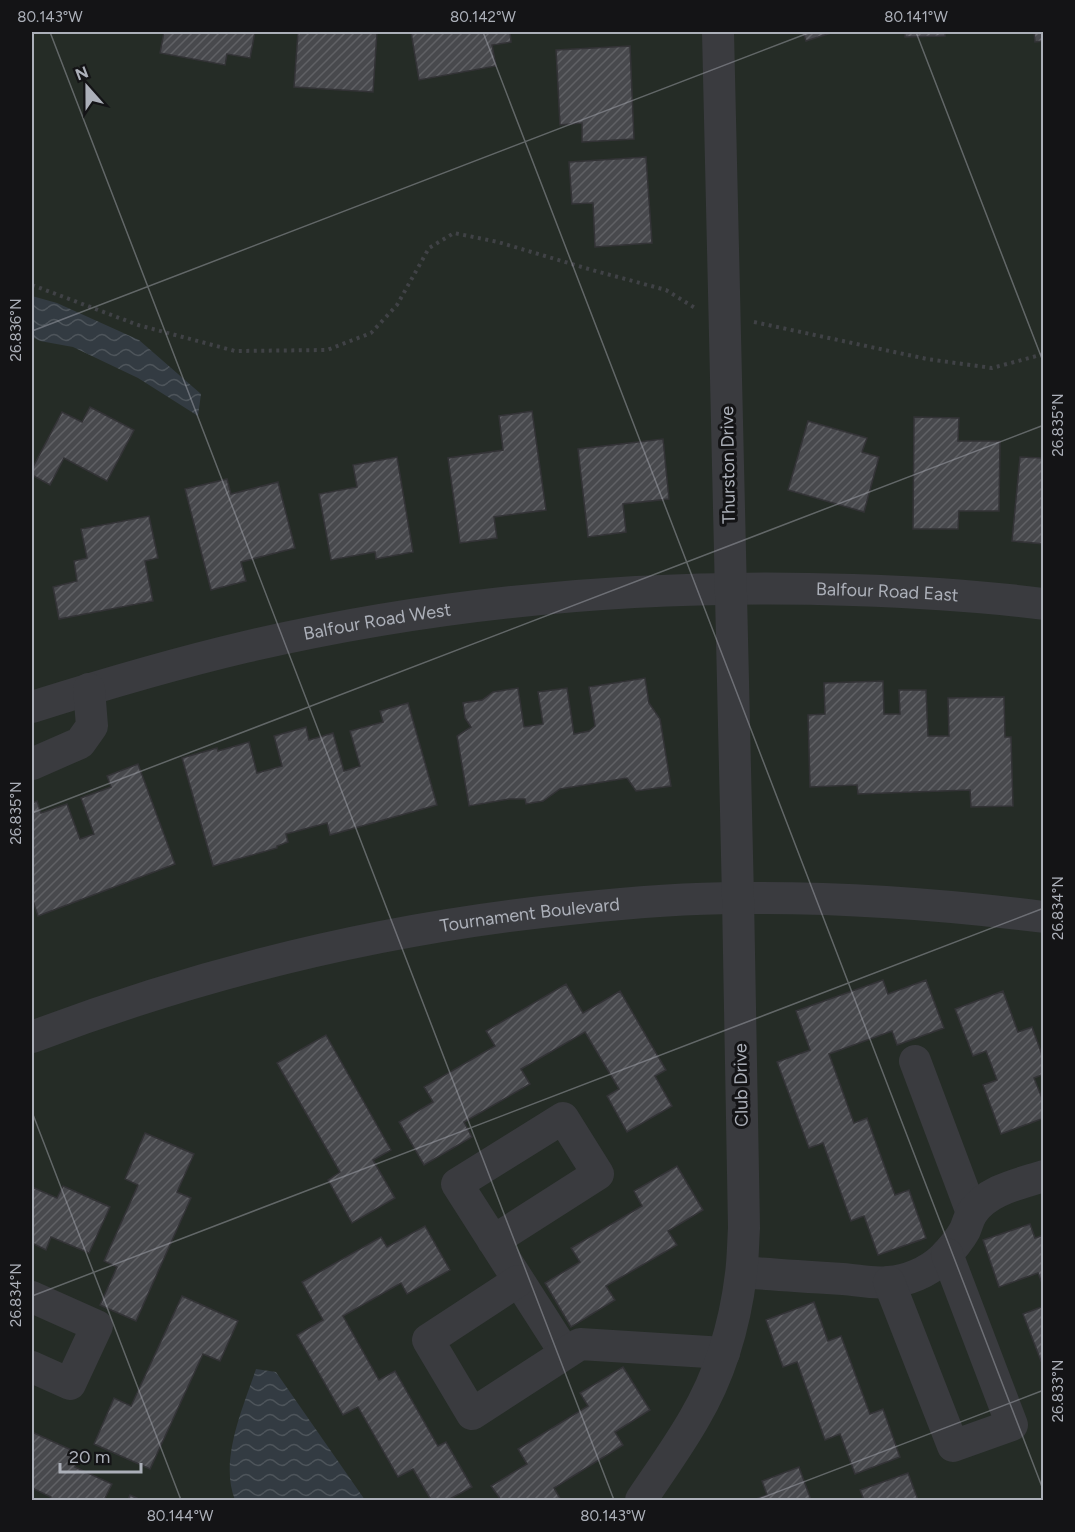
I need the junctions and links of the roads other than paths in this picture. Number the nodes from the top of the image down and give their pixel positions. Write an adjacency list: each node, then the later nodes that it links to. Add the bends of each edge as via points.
1 (718, 32): 2 (street, Thurston Drive)
2 (730, 588): 3 (street, Balfour Road East, via 908,592); 4 (street, Balfour Road West, via 608,593 366,623 246,647); 7 (street, Thurston Drive)
3 (1044, 604)
4 (89, 689): 5 (street, Balfour Road West); 6 (street, via 92,726 80,743)
5 (32, 707)
6 (32, 764)
7 (738, 898): 8 (street, Tournament Boulevard, via 876,901); 9 (street, Tournament Boulevard, via 601,905 398,932 204,978); 15 (street, Club Drive)
8 (1044, 917)
9 (32, 1037)
10 (915, 1061): 12 (street)
11 (1044, 1176): 12 (street, via 986,1197)
12 (972, 1213): 14 (street)
13 (493, 1240): 16 (street)
14 (947, 1254): 17 (street, via 925,1271); 17 (street, via 1012,1425 953,1446)
15 (742, 1272): 17 (street); 20 (street, Club Drive)
16 (518, 1281): 19 (street); 19 (street, via 428,1340 472,1414)
17 (889, 1282)
18 (32, 1297): 21 (street, via 97,1326 70,1384)
19 (565, 1353): 20 (street, via 580,1344)
20 (724, 1353): 22 (street, Club Drive, via 695,1418)
21 (32, 1367)
22 (641, 1500)

